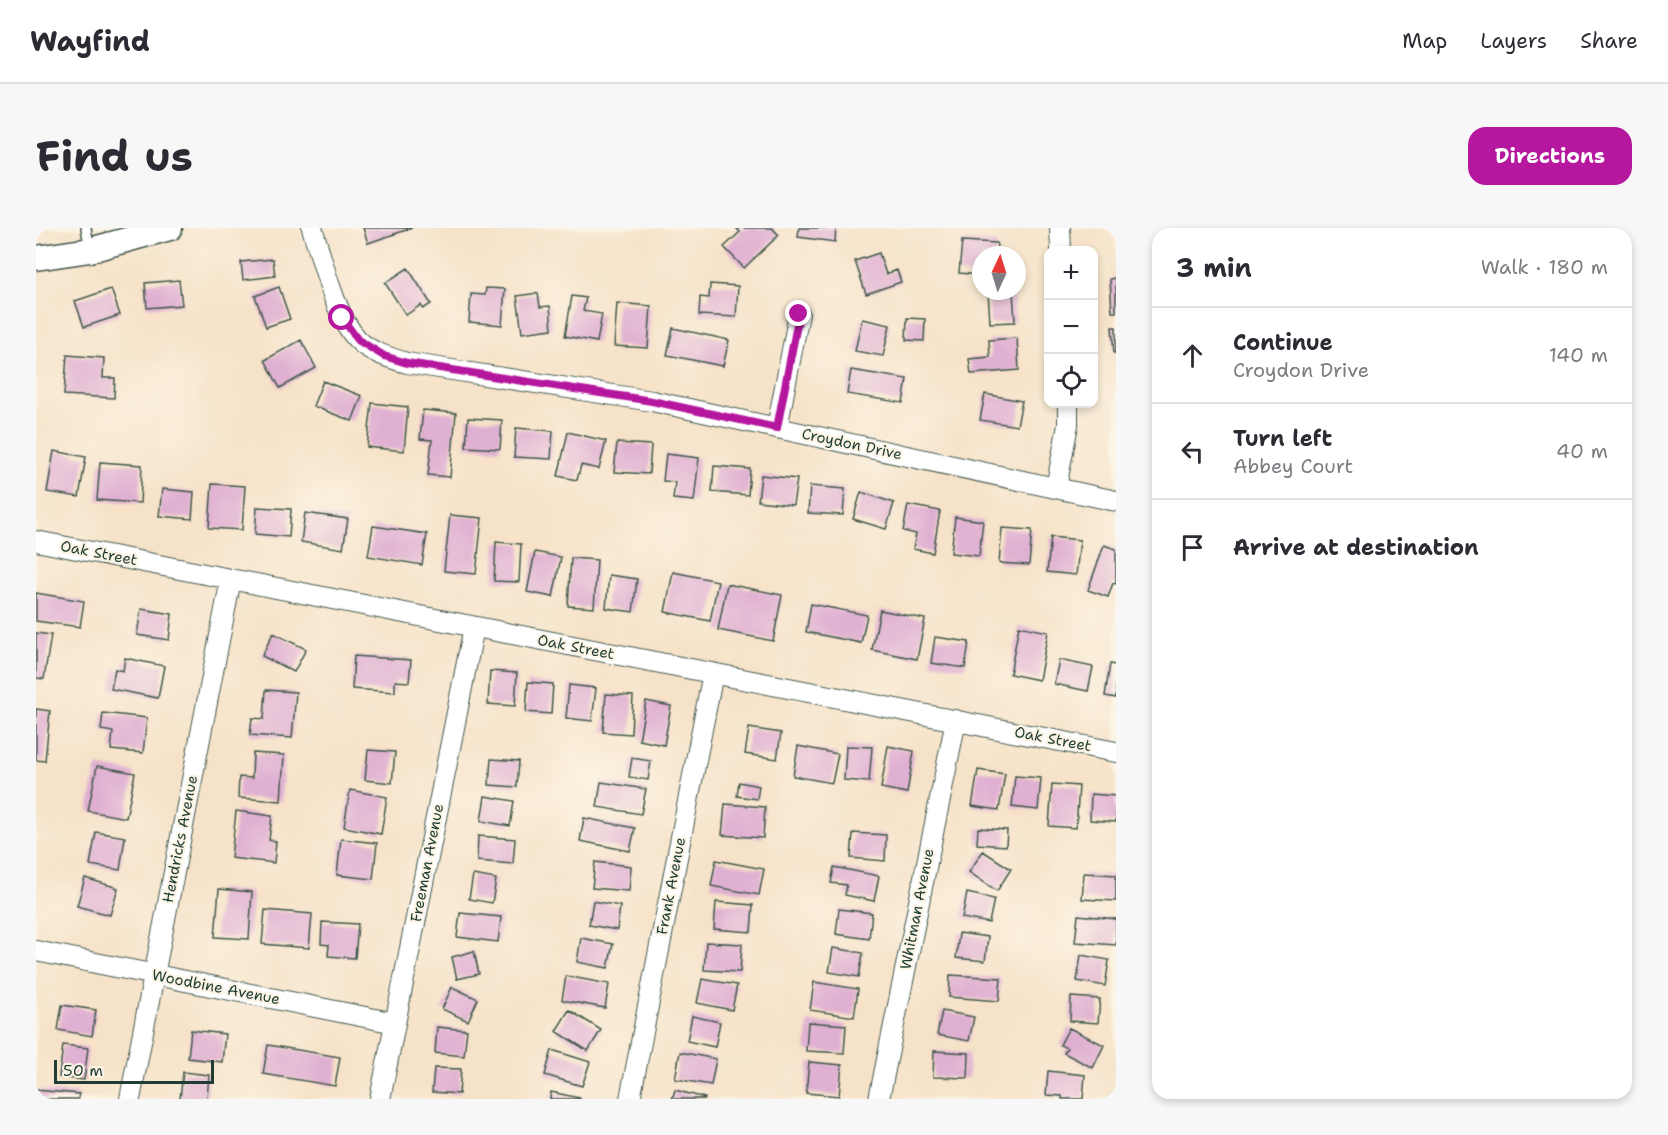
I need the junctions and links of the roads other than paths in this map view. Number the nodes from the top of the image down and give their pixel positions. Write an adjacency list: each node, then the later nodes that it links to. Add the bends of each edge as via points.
1 (170, 228): 4 (street)
2 (312, 228): 9 (street, Croydon Drive, via 342,318 358,340 384,356 407,363 652,401)
3 (1060, 228): 5 (street)
4 (88, 239): 6 (street)
5 (1061, 246)
6 (36, 258)
7 (799, 314): 9 (street)
8 (1068, 408): 10 (street)
9 (777, 428): 10 (street, Croydon Drive)
10 (1056, 488): 11 (street, Croydon Drive)
11 (1116, 501)
12 (36, 541): 13 (street, Oak Street)
13 (231, 579): 14 (street, Oak Street); 19 (street, Hendricks Avenue)
14 (474, 627): 15 (street, Oak Street); 20 (street, Freeman Avenue)
15 (713, 673): 16 (street, Oak Street); 23 (street, Frank Avenue)
16 (956, 720): 17 (street, Oak Street); 24 (street, Whitman Avenue)
17 (1116, 752)
18 (36, 951): 19 (street, Woodbine Avenue)
19 (154, 974): 20 (street, Woodbine Avenue); 21 (street, Hendricks Avenue)
20 (395, 1023): 22 (street, Freeman Avenue)
21 (130, 1099)
22 (380, 1099)
23 (630, 1099)
24 (879, 1099)

